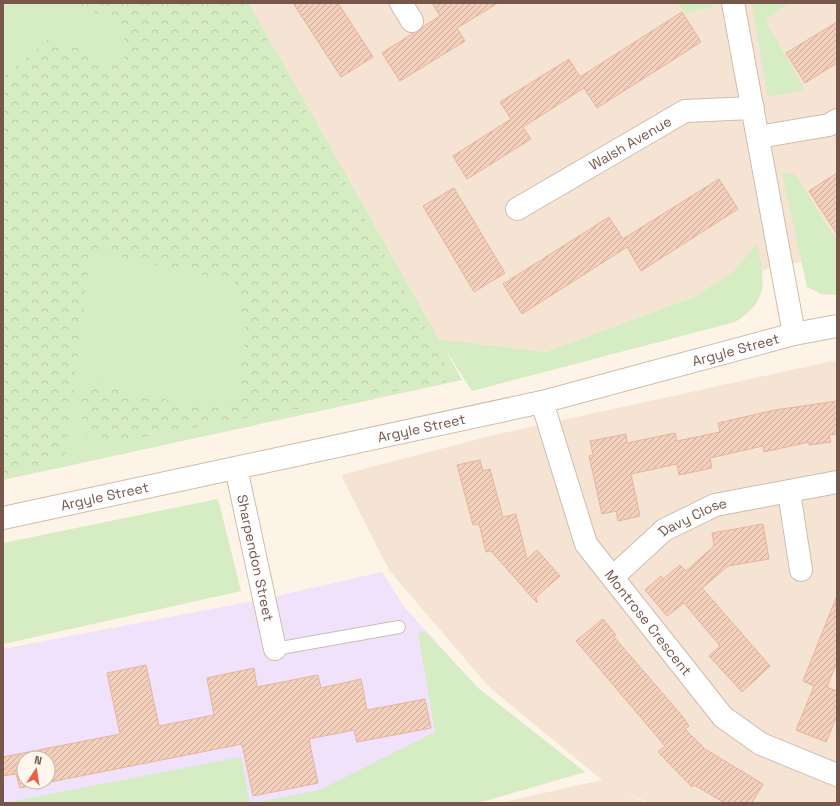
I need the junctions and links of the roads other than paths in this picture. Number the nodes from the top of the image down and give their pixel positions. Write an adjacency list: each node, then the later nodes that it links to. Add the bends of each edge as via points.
1 (733, 3): 2 (street)
2 (753, 108): 4 (street); 5 (street, Walsh Avenue, via 685,111)
3 (837, 120): 4 (street, via 829,125)
4 (758, 137): 7 (street)
5 (517, 208)
6 (837, 326): 7 (street, Argyle Street)
7 (794, 334): 8 (street, Argyle Street)
8 (542, 402): 9 (street, Argyle Street); 14 (street, Montrose Crescent, via 586,544)
9 (236, 468): 12 (street, Argyle Street); 16 (street, Sharpendon Street)
10 (837, 482): 11 (street, Davy Close)
11 (789, 492): 13 (street); 14 (street, Davy Close, via 715,505 664,530)
12 (3, 518)
13 (801, 570)
14 (613, 577): 17 (street, Montrose Crescent, via 723,717 762,744)
15 (399, 627): 16 (lane)
16 (275, 648)
17 (837, 775)

